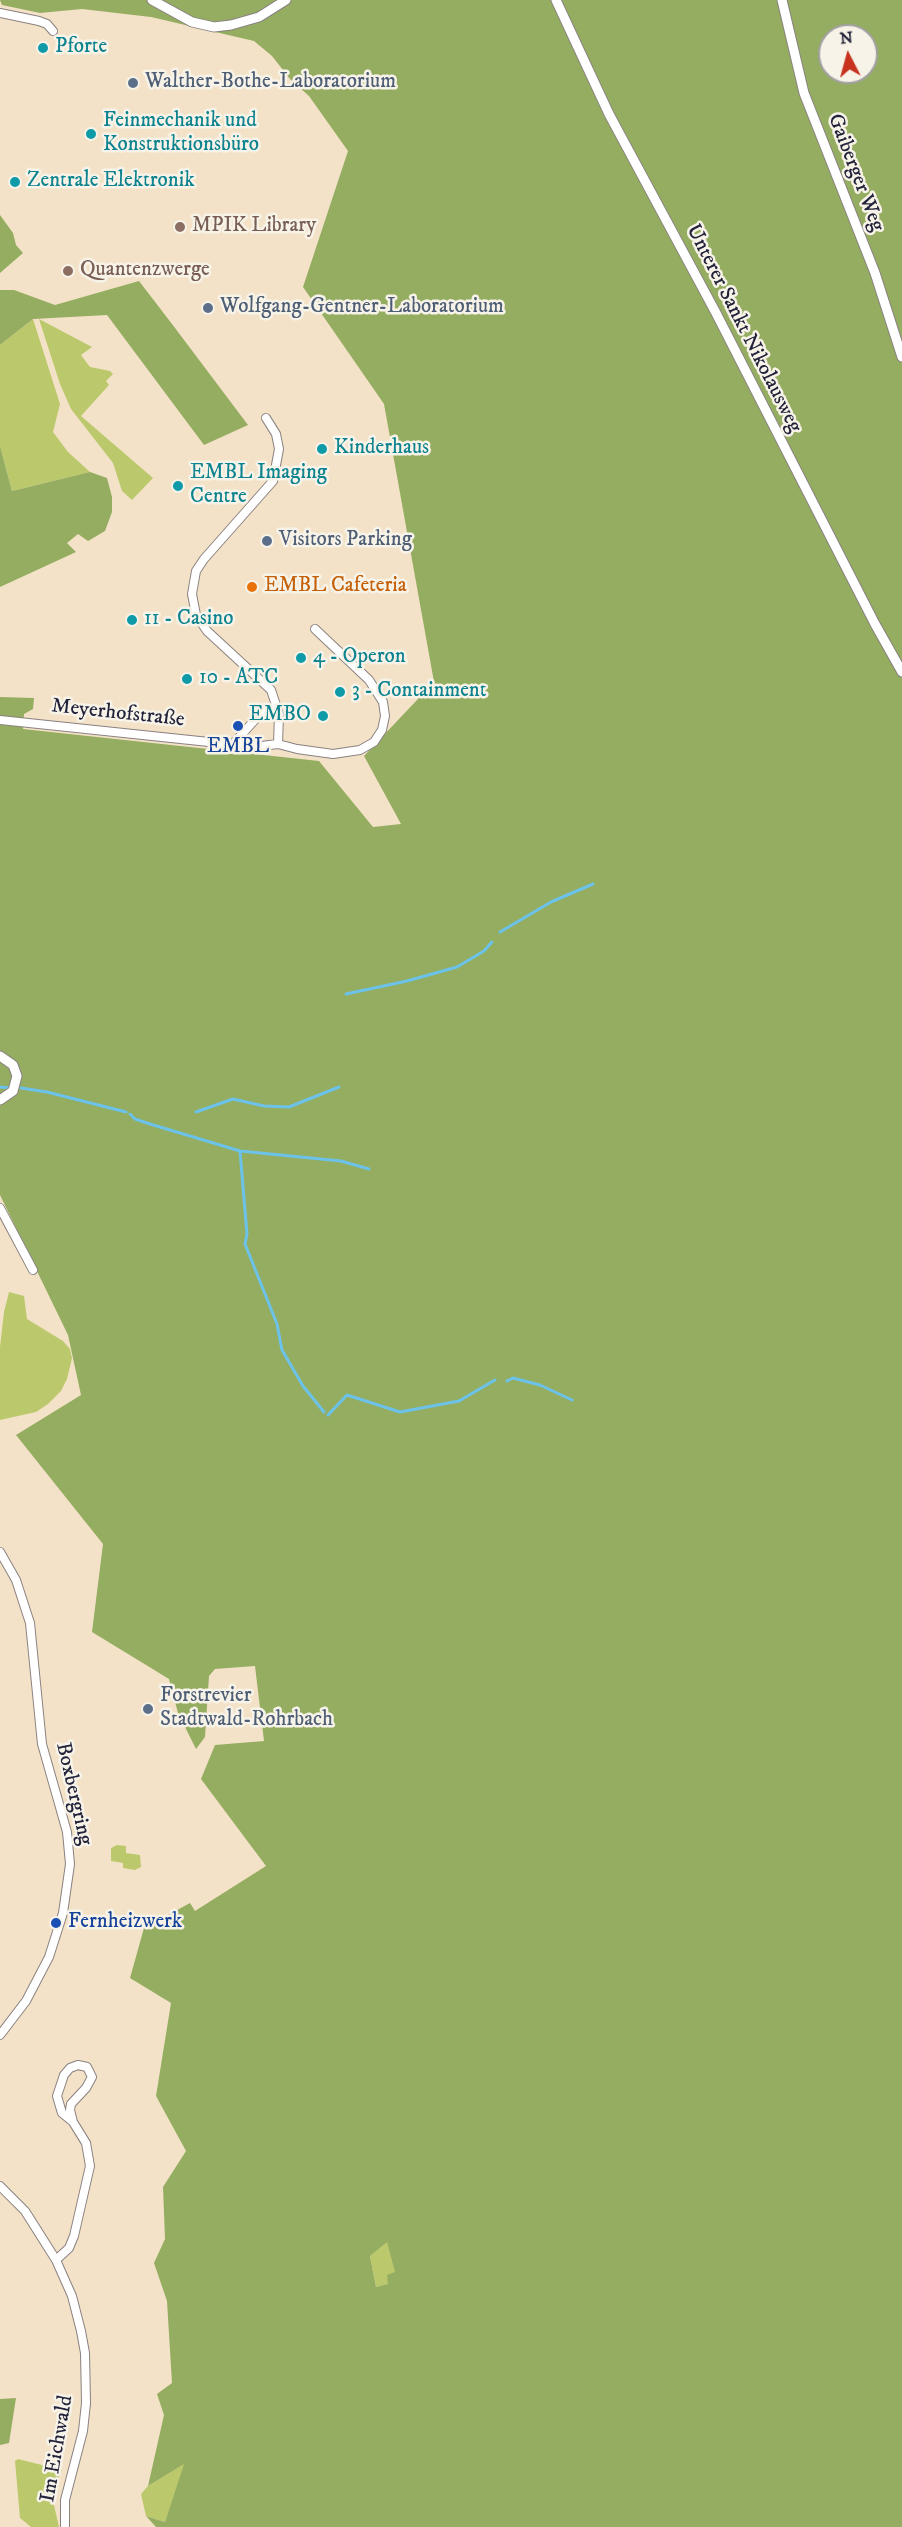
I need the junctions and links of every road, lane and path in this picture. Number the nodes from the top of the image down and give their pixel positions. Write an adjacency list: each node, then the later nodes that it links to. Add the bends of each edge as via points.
1 (152, 0): 2 (street, via 192,22 217,27 259,17)
2 (286, 0)
3 (556, 0): 10 (street, Unterer Sankt Nikolausweg, via 598,92)
4 (782, 0): 7 (street, Gaiberger Weg, via 804,93 884,299)
5 (0, 13): 6 (street, via 39,21)
6 (53, 31)
7 (902, 357)
8 (266, 418): 11 (street, via 276,434 279,449 273,481 204,559 194,578 192,594 196,615 207,632 271,690)
9 (315, 628): 14 (street, Meyerhofstraße, via 374,685 384,706 384,725 374,742 352,752 308,751)
10 (902, 672)
11 (278, 707): 13 (street, via 262,712); 14 (street)
12 (0, 720): 13 (street, Meyerhofstraße)
13 (233, 744): 14 (street, Meyerhofstraße)
14 (278, 744)
15 (0, 1056): 16 (street, via 13,1065 17,1076 13,1091)
16 (0, 1100)
17 (0, 1208): 18 (street)
18 (33, 1270)
19 (0, 1552): 20 (street, Boxbergring, via 16,1580 30,1623 42,1744 65,1822 70,1855 63,1913 49,1957 26,2001)
20 (0, 2035)
21 (73, 2122): 21 (street, via 71,2104 92,2077 87,2067 78,2065 64,2075 57,2096 62,2114); 23 (street, via 87,2146 89,2172 72,2243)
22 (0, 2186): 23 (street, Im Eichwald, via 24,2211)
23 (56, 2260): 24 (street, Im Eichwald, via 72,2296 87,2378 83,2431 65,2500)
24 (65, 2527)

